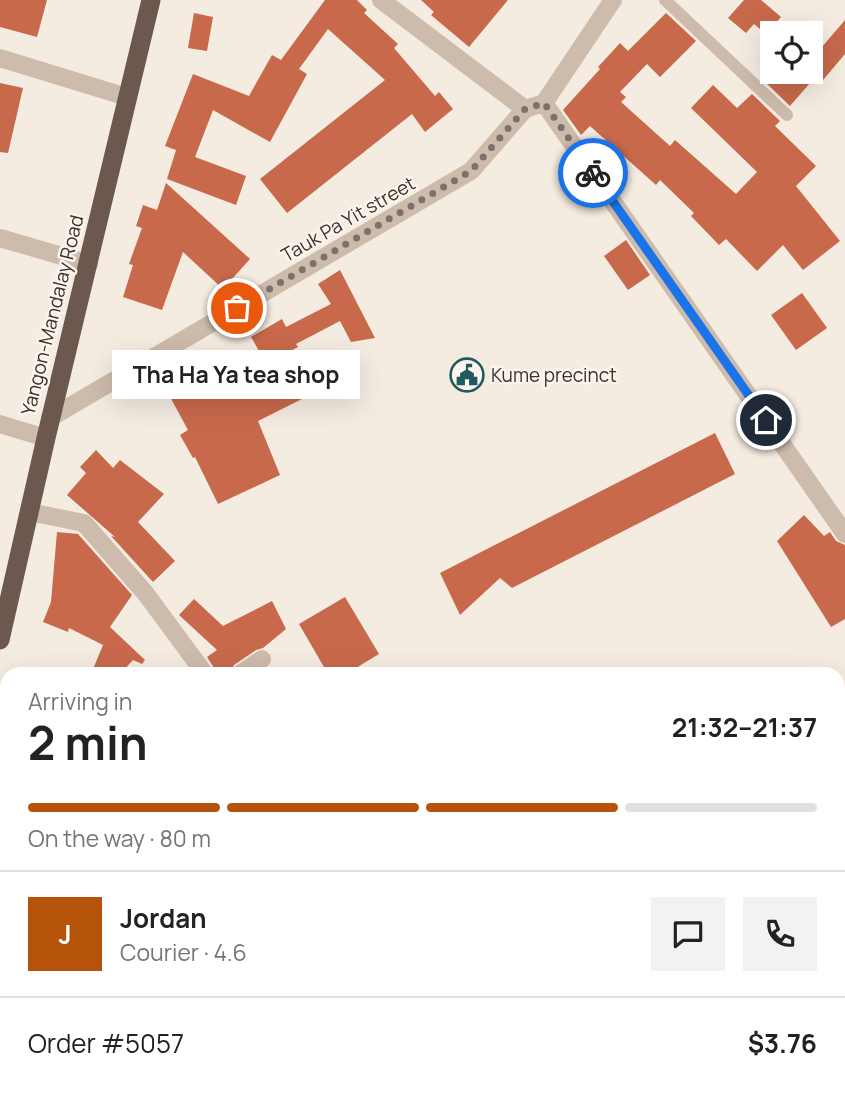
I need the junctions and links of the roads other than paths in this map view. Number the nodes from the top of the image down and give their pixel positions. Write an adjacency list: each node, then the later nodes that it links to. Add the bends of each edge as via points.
1 (151, 0): 6 (highway, Yangon-Mandalay Road)
2 (381, 0): 8 (street)
3 (613, 0): 7 (street)
4 (665, 0): 9 (lane)
5 (0, 58): 6 (street)
6 (127, 97): 11 (highway, Yangon-Mandalay Road)
7 (544, 103): 8 (street); 16 (street)
8 (525, 109): 12 (street, Tauk Pa Yit street, via 471,171)
9 (786, 115)
10 (0, 238): 11 (street)
11 (89, 264): 12 (highway, Yangon-Mandalay Road)
12 (50, 418): 14 (highway, Yangon-Mandalay Road)
13 (0, 424): 14 (street)
14 (46, 438): 15 (highway, Yangon-Mandalay Road)
15 (29, 512): 17 (highway, Yangon-Mandalay Road); 19 (street, via 84,523 146,594)
16 (845, 534)
17 (0, 640)
18 (262, 659): 20 (street)
19 (200, 667)
20 (250, 667)

